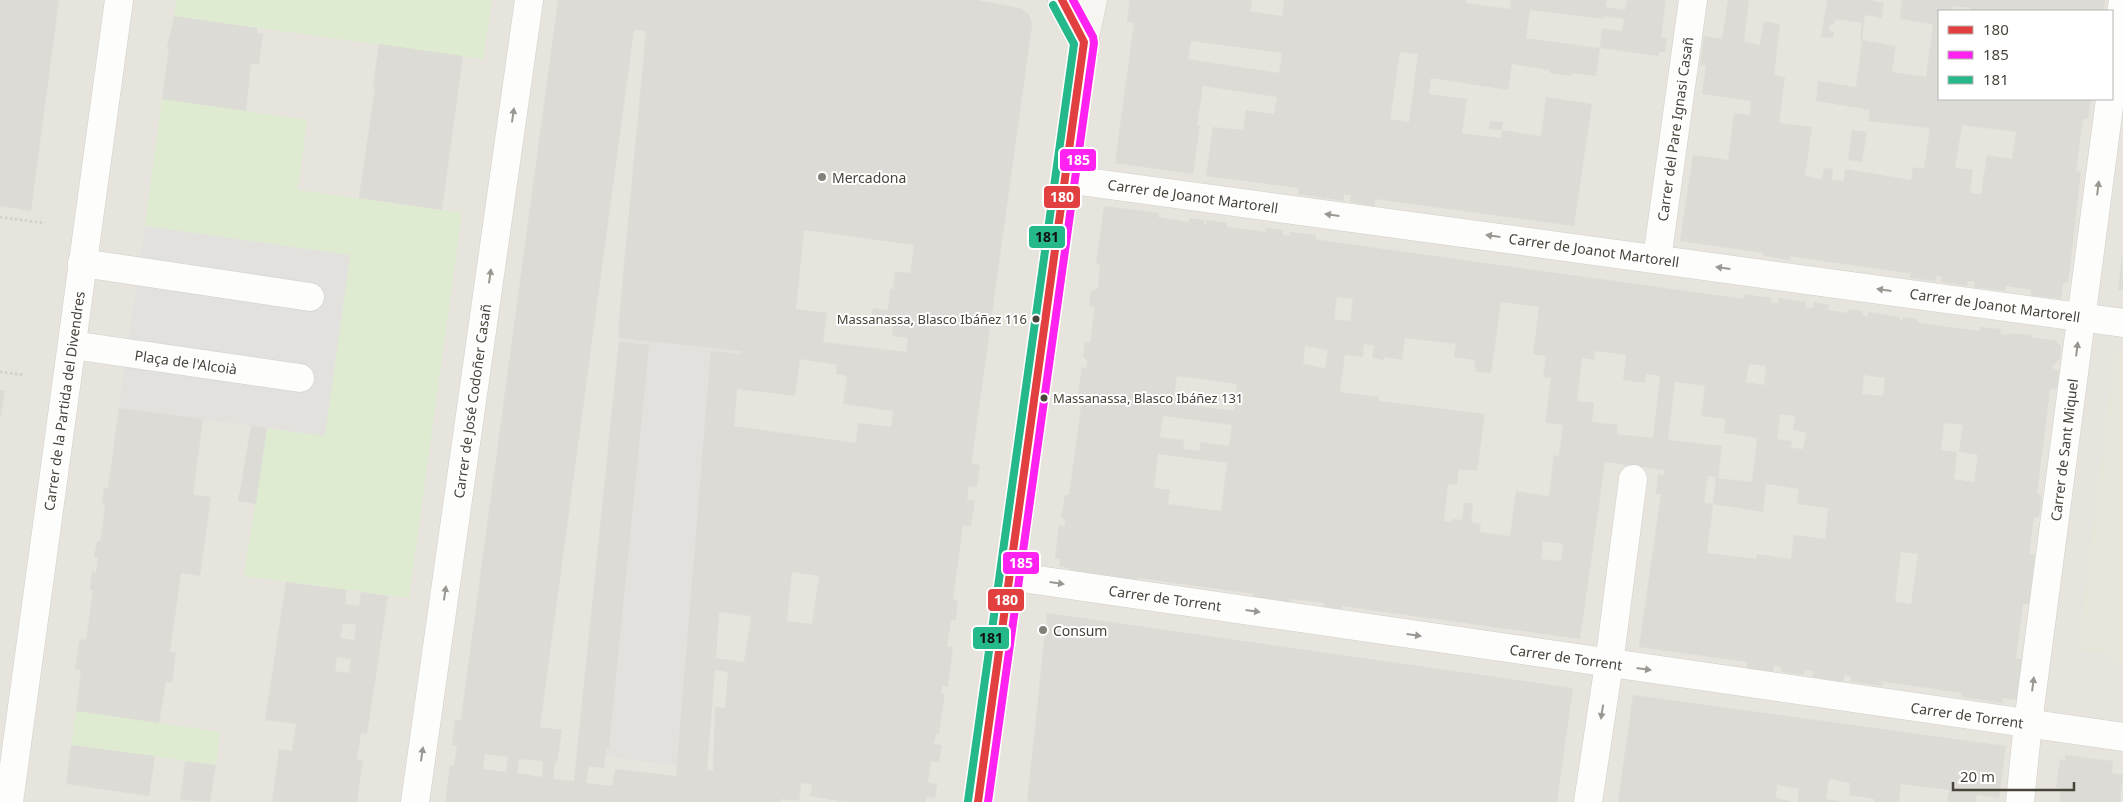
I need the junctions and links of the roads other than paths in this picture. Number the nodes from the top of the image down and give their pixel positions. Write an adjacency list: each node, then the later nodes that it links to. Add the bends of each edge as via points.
1 (119, 0): 12 (street, Carrer de la Partida del Divendres)
2 (529, 0): 24 (street, Carrer de José Codoñer Casañ, one-way to 2)
3 (1062, 0): 7 (street)
4 (1093, 0): 7 (street)
5 (1693, 0): 11 (street, Carrer del Pare Ignasi Casañ)
6 (2123, 0): 8 (street)
7 (1084, 42): 10 (street)
8 (2113, 77)
9 (2110, 100): 14 (street, Carrer de Sant Miquel, one-way to 9)
10 (1065, 179): 11 (street, Carrer de Joanot Martorell, one-way to 10); 19 (street)
11 (1658, 258): 14 (street, Carrer de Joanot Martorell, one-way to 11)
12 (82, 263): 13 (street); 16 (street, Carrer de la Partida del Divendres)
13 (310, 297)
14 (2081, 317): 15 (street, Carrer de Joanot Martorell); 21 (street, Carrer de Sant Miquel, one-way to 14)
15 (2123, 323)
16 (72, 345): 17 (street, Plaça de l'Alcoià); 23 (street, Carrer de la Partida del Divendres)
17 (300, 378)
18 (1633, 479): 20 (street)
19 (1009, 576): 20 (street, Carrer de Torrent, one-way to 20); 25 (street)
20 (1609, 664): 21 (street, Carrer de Torrent, one-way to 21); 26 (street, one-way to 26)
21 (2028, 723): 22 (street, Carrer de Torrent); 27 (street, Carrer de Sant Miquel)
22 (2123, 737)
23 (8, 802)
24 (415, 802)
25 (978, 802)
26 (1588, 802)
27 (2020, 802)

